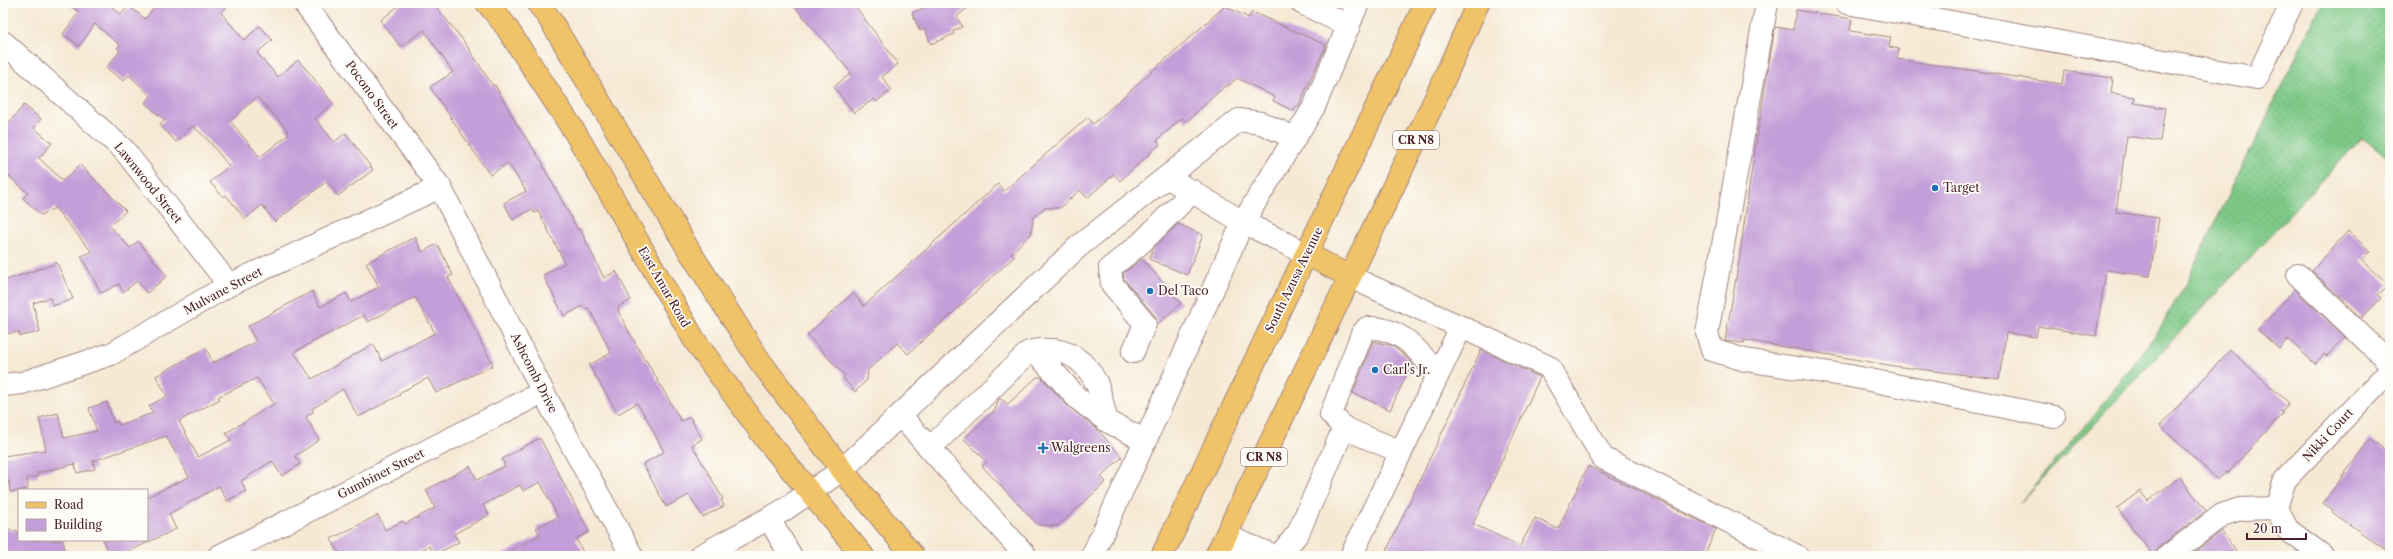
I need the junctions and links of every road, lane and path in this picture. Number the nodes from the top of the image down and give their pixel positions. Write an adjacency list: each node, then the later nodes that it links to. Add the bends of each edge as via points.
1 (304, 3): 15 (street, Pocono Street)
2 (487, 3): 36 (main road, East Amar Road, via 505,25 576,134 695,341 766,438)
3 (538, 3): 35 (main road, via 759,360)
4 (1302, 3): 11 (street)
5 (1358, 3): 11 (street)
6 (1426, 3): 18 (main road, South Azusa Avenue)
7 (1478, 3): 20 (main road, CR N8, via 1432,106)
8 (1767, 3): 30 (street, via 1707,333 1712,350 1745,360 1850,376)
9 (1847, 3): 10 (street, via 2257,78)
10 (2292, 3)
11 (1349, 26): 13 (street, via 1314,107)
12 (3, 42): 21 (street, Lawnwood Street, via 124,150)
13 (1295, 138): 14 (street, via 1261,123 1238,120); 17 (street)
14 (1167, 176): 16 (street); 29 (street, via 1079,246)
15 (440, 187): 21 (street, Mulvane Street); 28 (street, Ashcomb Drive)
16 (1193, 191): 17 (street); 23 (street, via 1141,243 1110,268 1112,284 1145,324)
17 (1243, 222): 18 (street); 32 (street)
18 (1307, 254): 20 (main road); 48 (main road, South Azusa Avenue)
19 (2298, 274): 24 (street)
20 (1350, 276): 22 (street); 39 (main road, CR N8)
21 (229, 285): 27 (street, Mulvane Street, via 111,354 22,383)
22 (1461, 326): 26 (street); 53 (street, via 1550,367 1602,458)
23 (1133, 352)
24 (2390, 363)
25 (2390, 370): 37 (street, Nikki Court, via 2285,480)
26 (1438, 374): 31 (street, via 1414,346 1389,329 1367,328 1362,334 1331,414); 34 (street)
27 (3, 385)
28 (544, 392): 40 (street, Gumbiner Street); 41 (street, Ashcomb Drive)
29 (900, 415): 33 (street); 35 (street)
30 (2054, 417)
31 (1344, 428): 34 (street); 51 (street, via 1298,533)
32 (1146, 441): 33 (street, via 1107,421 1096,383 1082,362 1061,350 1046,348 1029,352); 47 (street)
33 (930, 448): 46 (street)
34 (1401, 452): 52 (street)
35 (842, 470): 36 (street); 45 (main road)
36 (810, 492): 38 (street); 44 (main road, East Amar Road)
37 (2276, 508): 54 (street, via 2240,509 2222,515); 55 (street, via 2288,530)
38 (769, 519): 42 (street); 43 (street)
39 (1226, 536): 49 (main road, CR N8); 50 (street)
40 (219, 556)
41 (632, 556)
42 (700, 556)
43 (791, 556)
44 (863, 556)
45 (913, 556)
46 (1026, 556)
47 (1092, 556)
48 (1162, 556)
49 (1216, 556)
50 (1275, 556)
51 (1279, 556)
52 (1351, 556)
53 (1796, 556)
54 (2168, 556)
55 (2323, 556)

